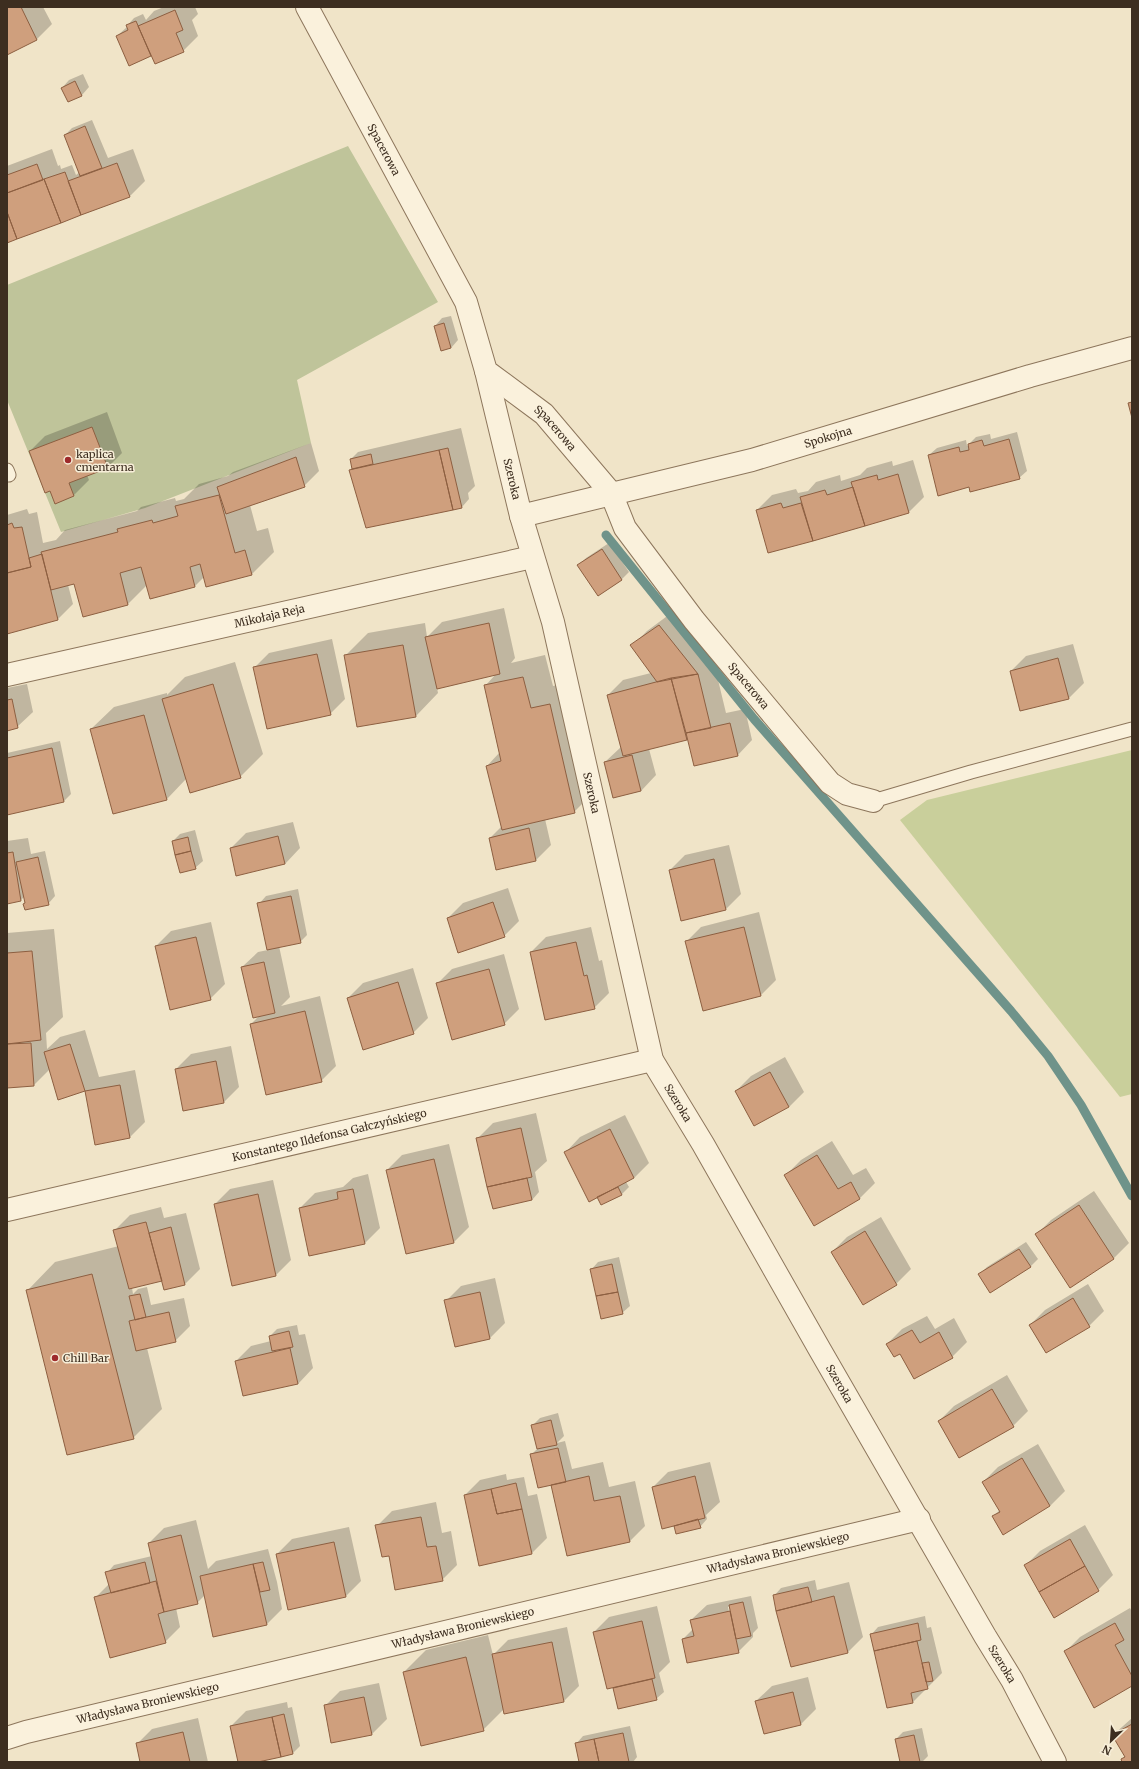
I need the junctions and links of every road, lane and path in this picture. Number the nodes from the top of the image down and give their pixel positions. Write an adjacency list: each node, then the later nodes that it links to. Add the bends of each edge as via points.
1 (307, 7): 3 (street, Spacerowa, via 466,302)
2 (1132, 348): 6 (street, Spokojna, via 752,460)
3 (486, 371): 6 (street, Spacerowa, via 544,414); 7 (street, Szeroka)
4 (7, 470): 5 (lane)
5 (7, 475)
6 (612, 493): 7 (street, Spokojna); 11 (street, Spacerowa, via 625,528 694,620 830,783 847,794)
7 (521, 516): 8 (street, Szeroka)
8 (532, 557): 9 (street, Mikołaja Reja); 12 (street, Szeroka, via 552,622)
9 (7, 675)
10 (1132, 729): 11 (lane)
11 (873, 801)
12 (652, 1060): 13 (street, Konstantego Ildefonsa Gałczyńskiego); 14 (street, Szeroka, via 704,1144)
13 (7, 1210)
14 (918, 1519): 15 (street, Władysława Broniewskiego, via 296,1666); 16 (street, Szeroka, via 1012,1680)
15 (7, 1738)
16 (1055, 1762)

